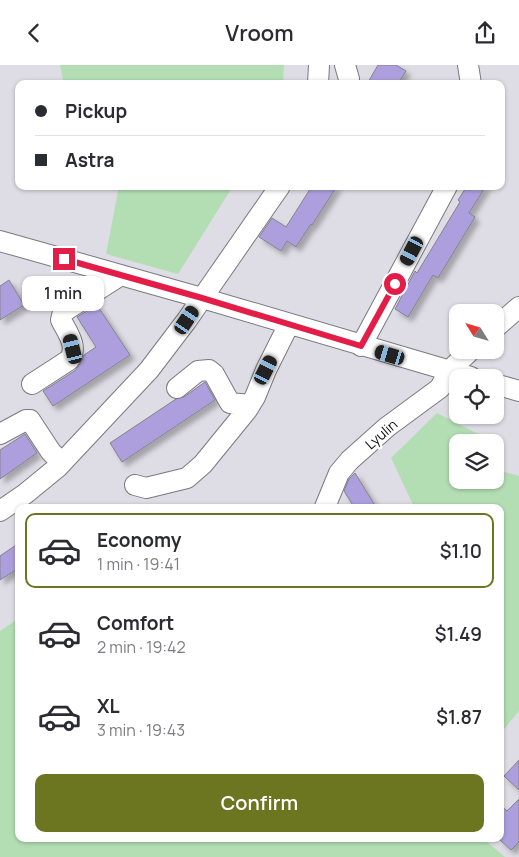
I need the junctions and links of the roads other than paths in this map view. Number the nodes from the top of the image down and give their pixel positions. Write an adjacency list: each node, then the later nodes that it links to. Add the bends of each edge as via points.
1 (319, 65): 4 (street)
2 (345, 65): 5 (street)
3 (468, 65): 6 (street)
4 (318, 80)
5 (349, 80)
6 (470, 80)
7 (277, 190): 11 (street)
8 (445, 190): 15 (street)
9 (0, 241): 10 (street)
10 (121, 275): 11 (street); 19 (street, via 64,312 61,320 71,340 73,356)
11 (202, 298): 14 (street); 25 (street, via 149,371)
12 (519, 307): 13 (street)
13 (504, 320)
14 (289, 324): 15 (street); 23 (street)
15 (361, 346): 18 (street)
16 (462, 359): 17 (street, Lyulin)
17 (451, 369)
18 (449, 371): 27 (street, Lyulin, via 440,388 387,427 350,460 339,473)
19 (32, 384)
20 (504, 387): 22 (street)
21 (177, 388): 23 (street, via 198,371 210,371 230,403)
22 (519, 391)
23 (250, 405): 26 (street, via 204,464 187,478 146,488)
24 (0, 434): 25 (street, via 30,420)
25 (62, 463): 28 (street)
26 (135, 485)
27 (326, 504)
28 (0, 511)

